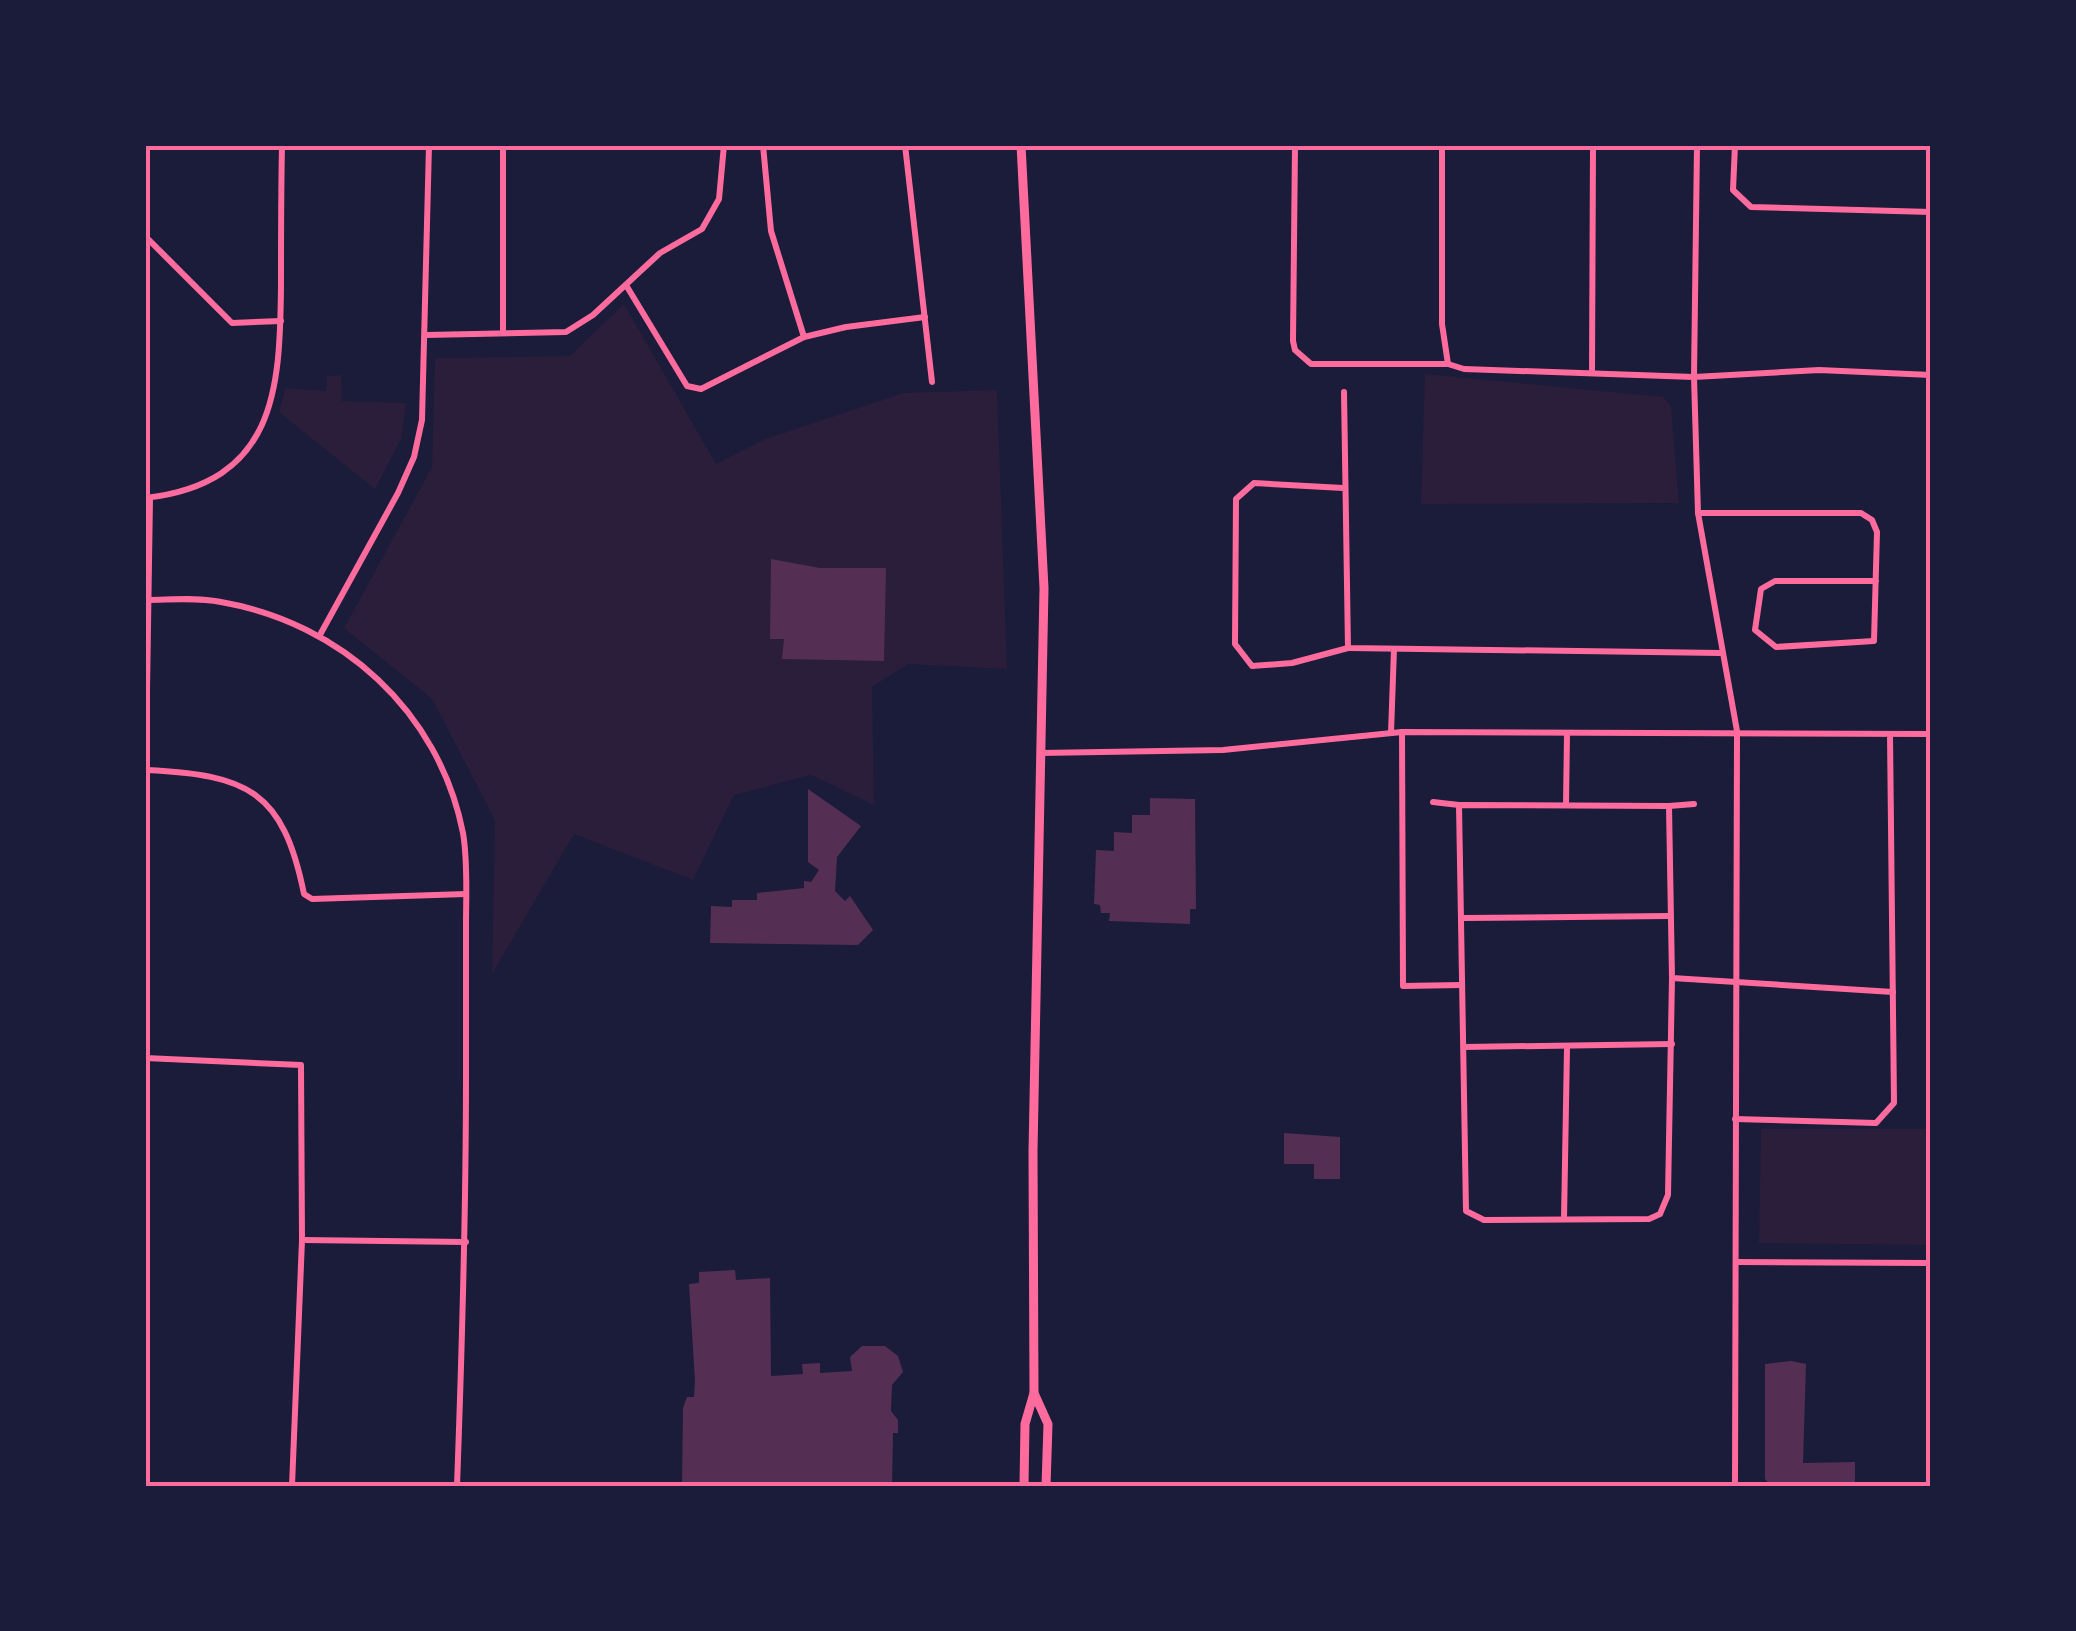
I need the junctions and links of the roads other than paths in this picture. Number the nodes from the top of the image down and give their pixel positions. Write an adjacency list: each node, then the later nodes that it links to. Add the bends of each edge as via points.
1 (282, 145): 17 (street)
2 (429, 145): 19 (street)
3 (502, 145): 18 (street)
4 (724, 145): 15 (street, via 719,199 702,229)
5 (762, 145): 20 (street, via 771,231)
6 (905, 145): 16 (street)
7 (1021, 145): 42 (main road, via 1044,588)
8 (1295, 145): 21 (street, via 1295,350 1322,367)
9 (1442, 145): 21 (street)
10 (1593, 145): 22 (street)
11 (1696, 145): 24 (street)
12 (1735, 145): 13 (street, via 1734,190 1751,207)
13 (1931, 212)
14 (145, 236): 17 (street, via 232,323)
15 (626, 285): 18 (street, via 566,332); 20 (street, via 688,386 702,389)
16 (925, 317): 20 (street); 25 (street)
17 (280, 321): 28 (street, via 278,380 256,440 203,482)
18 (503, 333): 19 (street)
19 (426, 335): 32 (street, via 414,457)
20 (804, 338)
21 (1448, 364): 22 (street)
22 (1592, 374): 24 (street)
23 (1931, 375): 24 (street, via 1819,370)
24 (1694, 377): 29 (street)
25 (932, 382)
26 (1344, 392): 27 (street)
27 (1343, 488): 33 (street); 33 (street, via 1254,483 1236,499 1236,644 1252,666)
28 (147, 498): 31 (street)
29 (1698, 513): 30 (street, via 1861,512 1877,532); 35 (street)
30 (1876, 581): 30 (street, via 1874,641 1776,648 1755,630 1756,602 1774,581)
31 (147, 600): 32 (street, via 217,601); 43 (street)
32 (320, 633): 50 (street, via 371,672 420,728 449,782 464,836)
33 (1348, 648): 34 (street)
34 (1394, 650): 35 (street); 38 (street)
35 (1721, 653): 36 (street)
36 (1738, 731): 39 (street); 40 (street); 54 (street)
37 (1402, 732): 38 (street); 39 (street); 55 (street, via 1403,986)
38 (1391, 733): 42 (street, via 1223,750)
39 (1567, 734): 47 (street)
40 (1890, 734): 41 (street); 56 (street)
41 (1931, 734)
42 (1040, 754): 67 (main road)
43 (147, 770): 49 (street); 50 (street, via 211,773 257,796 294,844 304,894 312,899)
44 (1433, 802): 46 (street)
45 (1694, 804): 48 (street)
46 (1459, 805): 47 (street); 52 (street)
47 (1566, 805): 48 (street)
48 (1669, 806): 51 (street)
49 (145, 819)
50 (466, 894): 64 (street)
51 (1668, 916): 52 (street); 53 (street)
52 (1462, 918): 55 (street)
53 (1672, 978): 54 (street); 57 (street)
54 (1734, 984): 56 (street); 61 (street)
55 (1461, 985): 58 (street)
56 (1893, 992): 61 (street, via 1894,1102 1876,1123)
57 (1672, 1044): 59 (street); 62 (street, via 1667,1206 1649,1219)
58 (1464, 1048): 59 (street); 62 (street, via 1466,1210 1484,1220)
59 (1567, 1048): 62 (street)
60 (145, 1058): 63 (street, via 301,1065)
61 (1735, 1120): 65 (street)
62 (1564, 1219)
63 (302, 1240): 64 (street); 68 (street)
64 (466, 1242): 69 (street)
65 (1736, 1262): 66 (street); 72 (street)
66 (1931, 1263)
67 (1034, 1393): 70 (main road, via 1025,1424); 71 (main road, via 1048,1424)
68 (292, 1486)
69 (457, 1486)
70 (1024, 1486)
71 (1046, 1486)
72 (1734, 1486)

